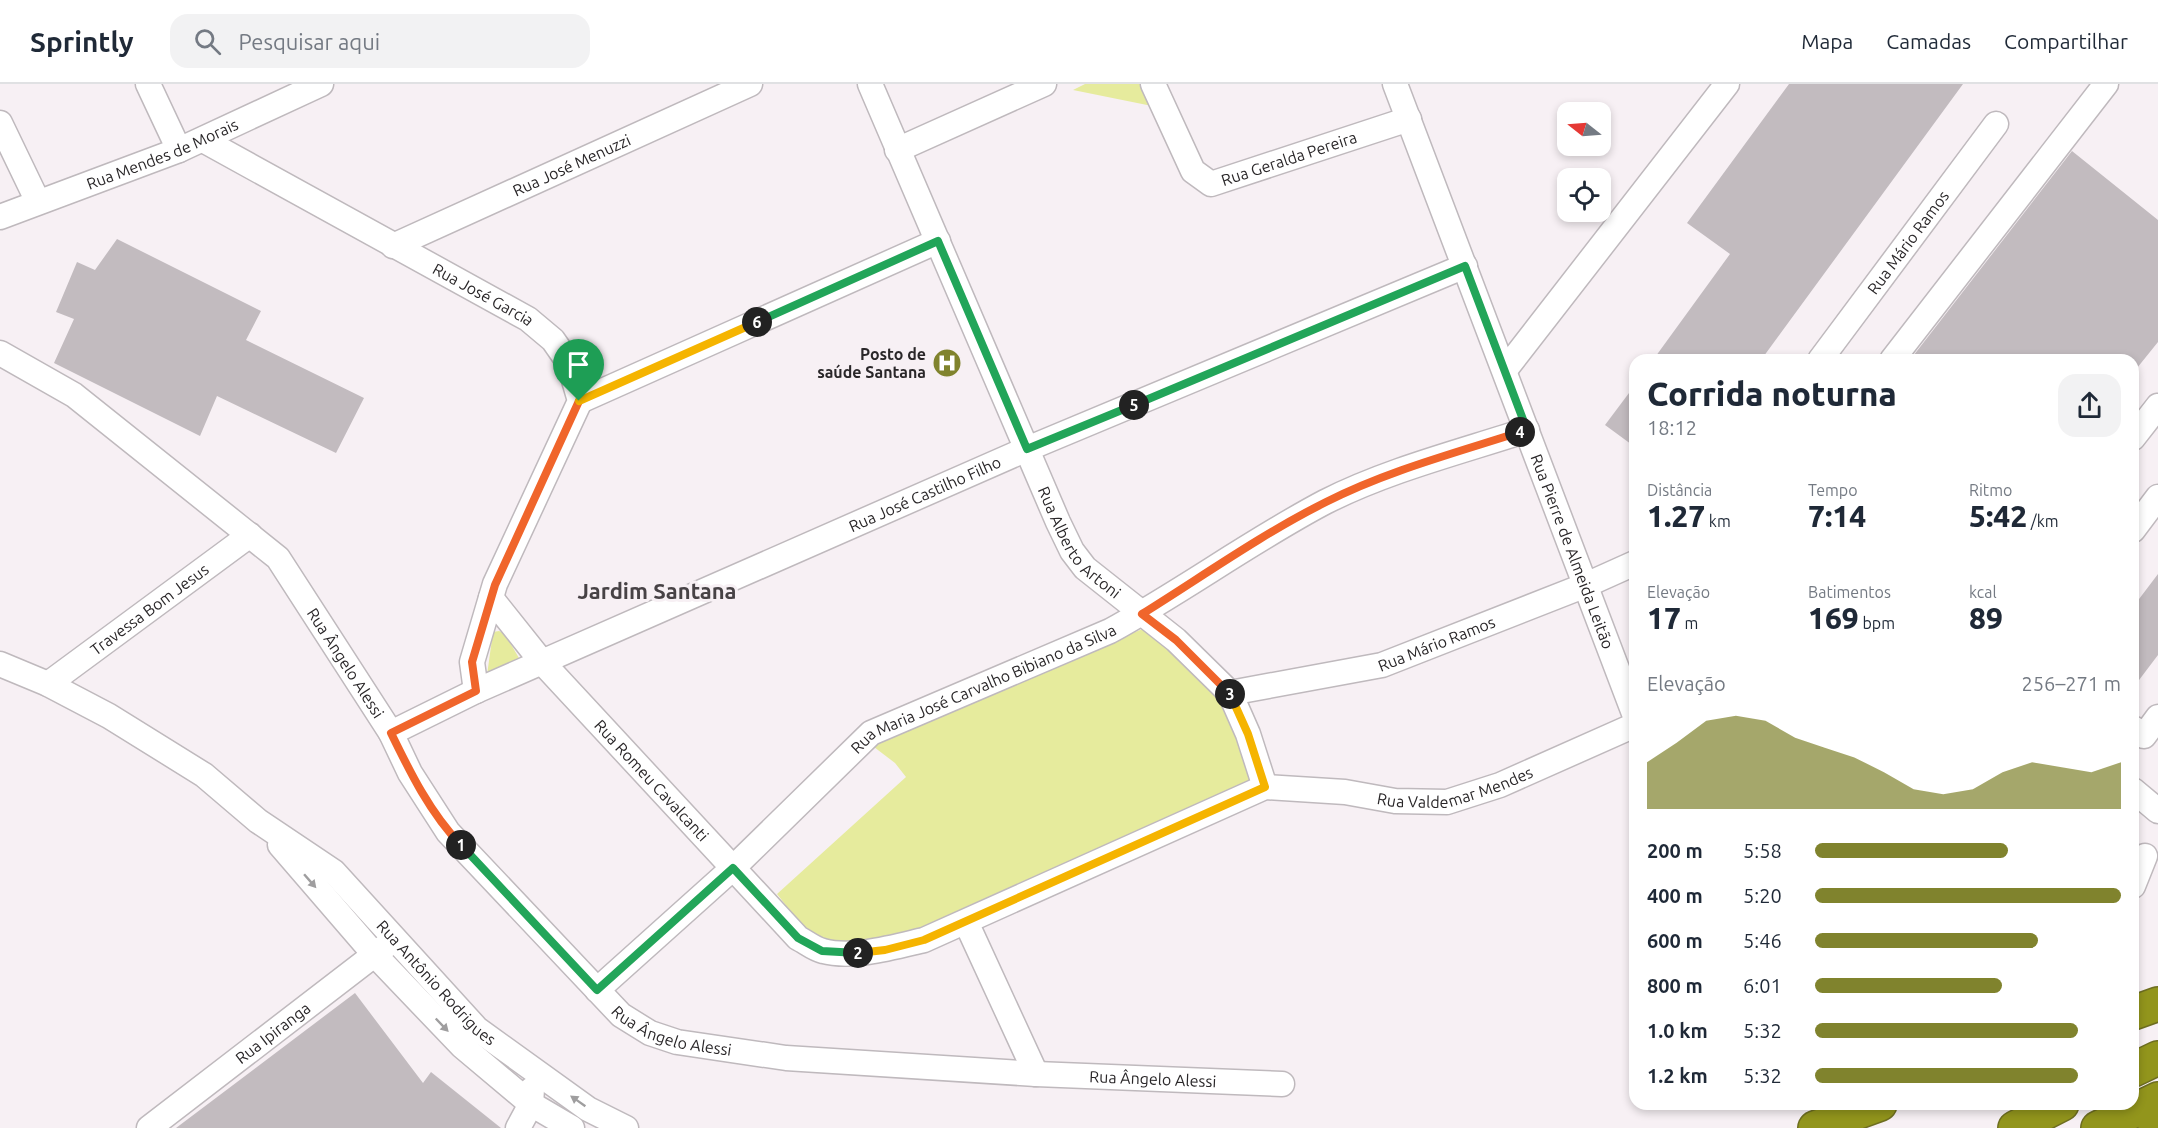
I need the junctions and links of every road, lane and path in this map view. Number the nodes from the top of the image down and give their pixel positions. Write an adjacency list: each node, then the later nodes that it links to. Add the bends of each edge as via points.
1 (148, 84): 14 (street)
2 (750, 84): 19 (street, Rua José Menuzzi)
3 (870, 84): 15 (street, Rua Alberto Artoni)
4 (1044, 84): 15 (street)
5 (1153, 84): 10 (street, Rua Geralda Pereira, via 1193,171 1211,184)
6 (1395, 84): 10 (street, Rua Pierre de Almeida Leitão)
7 (1727, 84): 24 (street)
8 (2106, 84): 23 (street)
9 (312, 86): 13 (street, Rua Mendes de Morais)
10 (1409, 119): 20 (street, Rua Pierre de Almeida Leitão)
11 (0, 123): 16 (street)
12 (1996, 124): 22 (street, Rua Mário Ramos)
13 (203, 140): 14 (street, Rua Mendes de Morais); 19 (street, Rua José Garcia)
14 (179, 150): 16 (street, Rua Mendes de Morais)
15 (897, 150): 18 (street, Rua Alberto Artoni)
16 (38, 202): 17 (street, Rua Mendes de Morais)
17 (0, 217)
18 (938, 241): 25 (street); 29 (street, Rua Alberto Artoni)
19 (393, 246): 25 (street, Rua José Garcia, via 528,320 553,340 569,363)
20 (1465, 266): 24 (street, Rua Pierre de Almeida Leitão); 29 (street, Rua José Castilho Filho)
21 (0, 353): 32 (street, Rua Ângelo Alessi, via 74,395)
22 (1824, 354)
23 (1897, 354)
24 (1505, 370): 27 (street, Rua Pierre de Almeida Leitão)
25 (579, 401): 35 (street)
26 (2158, 406): 28 (street)
27 (1527, 430): 34 (street, Rua Pierre de Almeida Leitão); 36 (street, Rua Maria José Carvalho Bibiano da Silva, via 1380,479 1327,502)
28 (2139, 430)
29 (1027, 449): 36 (street, Rua Alberto Artoni, via 1072,550 1084,568); 37 (street, Rua José Castilho Filho)
30 (2158, 497): 31 (street)
31 (2139, 522)
32 (250, 534): 39 (street, Travessa Bom Jesus); 46 (street, Rua Ângelo Alessi, via 278,558)
33 (1629, 565): 34 (street, Rua Mário Ramos)
34 (1586, 585): 41 (street, Rua Mário Ramos, via 1382,665); 42 (street, Rua Pierre de Almeida Leitão)
35 (491, 598): 37 (street, Rua Romeu Cavalcanti); 40 (street, via 472,662)
36 (1142, 614): 41 (street, Rua Alberto Artoni, via 1176,640); 52 (street, Rua Maria José Carvalho Bibiano da Silva, via 871,733)
37 (542, 662): 40 (street, Rua José Castilho Filho); 52 (street, Rua Romeu Cavalcanti)
38 (0, 664): 39 (street, Rua Antônio Rodrigues)
39 (48, 684): 50 (street, Rua Antônio Rodrigues, via 109,716 204,775)
40 (476, 691): 46 (street, Rua José Castilho Filho)
41 (1230, 693): 47 (street, Rua Alberto Artoni)
42 (1629, 700)
43 (2158, 717): 45 (street, via 2144,736)
44 (1629, 728): 47 (street, Rua Valdemar Mendes, via 1500,785 1447,802 1395,801 1345,792)
45 (2139, 732)
46 (391, 733): 57 (street, Rua Ângelo Alessi, via 410,773 448,832)
47 (1265, 787): 54 (street)
48 (2139, 795): 49 (street)
49 (2158, 811)
50 (258, 820): 55 (street, Rua Antônio Rodrigues, via 334,872); 56 (street, Rua Antônio Rodrigues, one-way to 56)
51 (2145, 855): 53 (street)
52 (733, 868): 54 (street, Rua Romeu Cavalcanti, via 798,938 822,951 885,950 924,940); 57 (street, Rua Maria José Carvalho Bibiano da Silva)
53 (2139, 870)
54 (966, 922): 64 (street)
55 (395, 939): 56 (street, Rua Ipiranga); 60 (street, Rua Antônio Rodrigues)
56 (374, 954): 60 (street, Rua Antônio Rodrigues, one-way to 60); 72 (street, Rua Ipiranga)
57 (597, 990): 64 (street, Rua Ângelo Alessi, via 621,1015 650,1033 677,1042 786,1058)
58 (2158, 1004): 59 (highway)
59 (2139, 1011)
60 (469, 1037): 63 (street, Rua Antônio Rodrigues); 67 (street, Rua Antônio Rodrigues)
61 (2158, 1058): 62 (highway)
62 (2139, 1067)
63 (533, 1070): 67 (street); 75 (street, Rua Antônio Rodrigues, one-way to 63, via 588,1109)
64 (1036, 1074): 65 (street, Rua Ângelo Alessi)
65 (1282, 1084)
66 (2158, 1099): 68 (highway)
67 (531, 1104): 73 (street); 74 (street, Rua Antônio Rodrigues)
68 (2139, 1108)
69 (1864, 1110): 76 (highway)
70 (2050, 1110): 77 (highway)
71 (2135, 1110): 78 (highway)
72 (149, 1128)
73 (518, 1128)
74 (572, 1128)
75 (626, 1128)
76 (1815, 1128)
77 (2015, 1128)
78 (2098, 1128)

